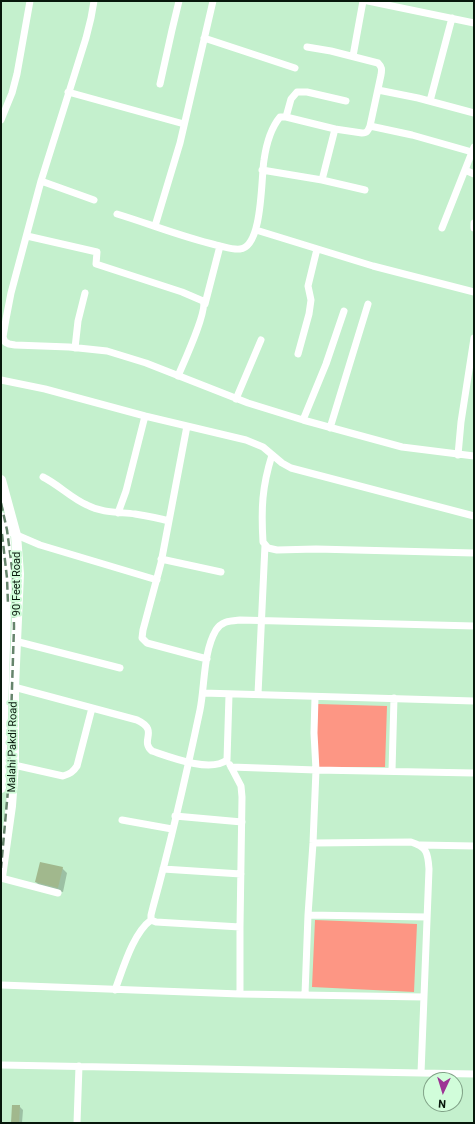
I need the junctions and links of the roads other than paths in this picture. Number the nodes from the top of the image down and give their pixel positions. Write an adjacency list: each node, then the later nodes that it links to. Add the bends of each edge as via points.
1 (30, 1): 20 (street, via 17,74)
2 (94, 1): 15 (street, via 86,38)
3 (179, 1): 13 (street)
4 (213, 1): 9 (street)
5 (363, 1): 11 (street)
6 (368, 1): 7 (street)
7 (452, 18): 8 (street); 17 (street)
8 (474, 23)
9 (204, 38): 12 (street); 21 (street)
10 (307, 47): 11 (street)
11 (353, 56): 14 (street, via 378,63 382,69)
12 (295, 68)
13 (160, 84)
14 (378, 90): 17 (street); 22 (street)
15 (68, 92): 21 (street); 29 (street)
16 (346, 101): 19 (street, via 297,92 291,99)
17 (430, 101): 18 (street)
18 (474, 113)
19 (286, 117): 23 (street); 25 (street, via 280,117 276,124 267,146)
20 (1, 120)
21 (184, 124): 34 (street)
22 (370, 126): 23 (street, via 369,130 362,134); 24 (street)
23 (335, 129): 28 (street)
24 (473, 150): 26 (street)
25 (262, 170): 28 (street); 37 (street)
26 (465, 170): 27 (street); 35 (street)
27 (474, 174)
28 (322, 180): 30 (street)
29 (41, 182): 31 (street); 38 (street)
30 (365, 190)
31 (94, 200)
32 (117, 214): 34 (street)
33 (474, 223): 36 (street)
34 (155, 226): 39 (street)
35 (442, 228)
36 (474, 228)
37 (256, 230): 39 (street, via 246,247 241,249); 40 (street)
38 (27, 236): 43 (street, via 97,252 96,264 201,299); 48 (street, via 6,319 6,342 15,345)
39 (220, 246): 43 (street)
40 (317, 249): 41 (street); 49 (street, via 308,286 310,309)
41 (474, 292)
42 (85, 293): 48 (street)
43 (205, 304): 50 (street)
44 (368, 304): 56 (street)
45 (344, 311): 54 (street)
46 (474, 338): 58 (street)
47 (261, 340): 52 (street)
48 (75, 348): 50 (street, via 125,356)
49 (298, 354)
50 (178, 376): 52 (street)
51 (1, 380): 53 (street)
52 (236, 399): 54 (street)
53 (145, 416): 55 (street); 62 (street)
54 (303, 420): 56 (street)
55 (187, 426): 57 (street, via 246,440 263,447); 65 (street)
56 (330, 428): 58 (street, via 402,447)
57 (272, 455): 63 (street, via 301,472); 68 (street, via 263,492)
58 (458, 455): 59 (street)
59 (474, 456)
60 (43, 477): 62 (street, via 87,506)
61 (1, 480): 67 (main road, 90 Feet Road)
62 (118, 513): 65 (street)
63 (474, 516)
64 (1, 517): 66 (main road, 90 Feet Road)
65 (169, 520): 70 (street)
66 (3, 529): 67 (street); 77 (main road, 90 Feet Road, via 7,545 7,574)
67 (16, 535): 72 (street, via 40,545); 75 (main road, 90 Feet Road, via 19,574)
68 (265, 545): 69 (street, via 276,550); 73 (street)
69 (474, 553)
70 (161, 559): 71 (street); 72 (street)
71 (221, 572)
72 (157, 580): 76 (street, via 143,630 144,642)
73 (261, 621): 74 (street); 76 (street, via 229,621 221,624 211,641); 82 (street)
74 (474, 626)
75 (16, 641): 78 (main road, 90 Feet Road); 79 (street)
76 (207, 659): 81 (street)
77 (3, 663): 88 (main road, Malahi Pakdi Road)
78 (15, 665): 80 (main road, Malahi Pakdi Road)
79 (120, 668)
80 (14, 686): 87 (street); 89 (main road, Malahi Pakdi Road)
81 (203, 693): 83 (street); 92 (street)
82 (258, 694): 83 (street); 84 (street)
83 (229, 695): 91 (street)
84 (315, 697): 85 (street); 95 (street)
85 (394, 698): 86 (street); 96 (street)
86 (474, 701)
87 (92, 708): 92 (street, via 143,723 148,728 149,748); 93 (street, via 74,771 63,776)
88 (3, 730): 89 (main road); 90 (main road, Malahi Pakdi Road)
89 (14, 730): 93 (main road, Malahi Pakdi Road)
90 (2, 746): 98 (main road, Malahi Pakdi Road)
91 (227, 760): 92 (street, via 210,765); 94 (street)
92 (189, 762): 99 (street)
93 (14, 765): 108 (main road, Malahi Pakdi Road)
94 (231, 767): 95 (street); 101 (street, via 241,786)
95 (316, 770): 96 (street); 103 (street)
96 (392, 771): 97 (street)
97 (474, 773)
98 (1, 788)
99 (176, 816): 101 (street); 102 (street)
100 (122, 820): 102 (street)
101 (242, 822): 107 (street)
102 (172, 829): 106 (street)
103 (313, 843): 104 (street, via 411,842); 110 (street)
104 (420, 845): 105 (street); 111 (street, via 426,850 428,857)
105 (474, 846)
106 (163, 869): 107 (street); 112 (street, via 152,907)
107 (241, 874): 113 (street)
108 (1, 877): 109 (street)
109 (58, 893)
110 (308, 915): 111 (street); 117 (street)
111 (427, 917): 118 (street)
112 (152, 920): 113 (street); 115 (street, via 138,936)
113 (240, 927): 116 (street)
114 (1, 985): 115 (street)
115 (115, 990): 116 (street)
116 (240, 994): 117 (street)
117 (305, 994): 118 (street)
118 (424, 997): 121 (street)
119 (1, 1066): 120 (street)
120 (79, 1066): 121 (street); 123 (street)
121 (421, 1073): 122 (street)
122 (474, 1074)
123 (77, 1123)

